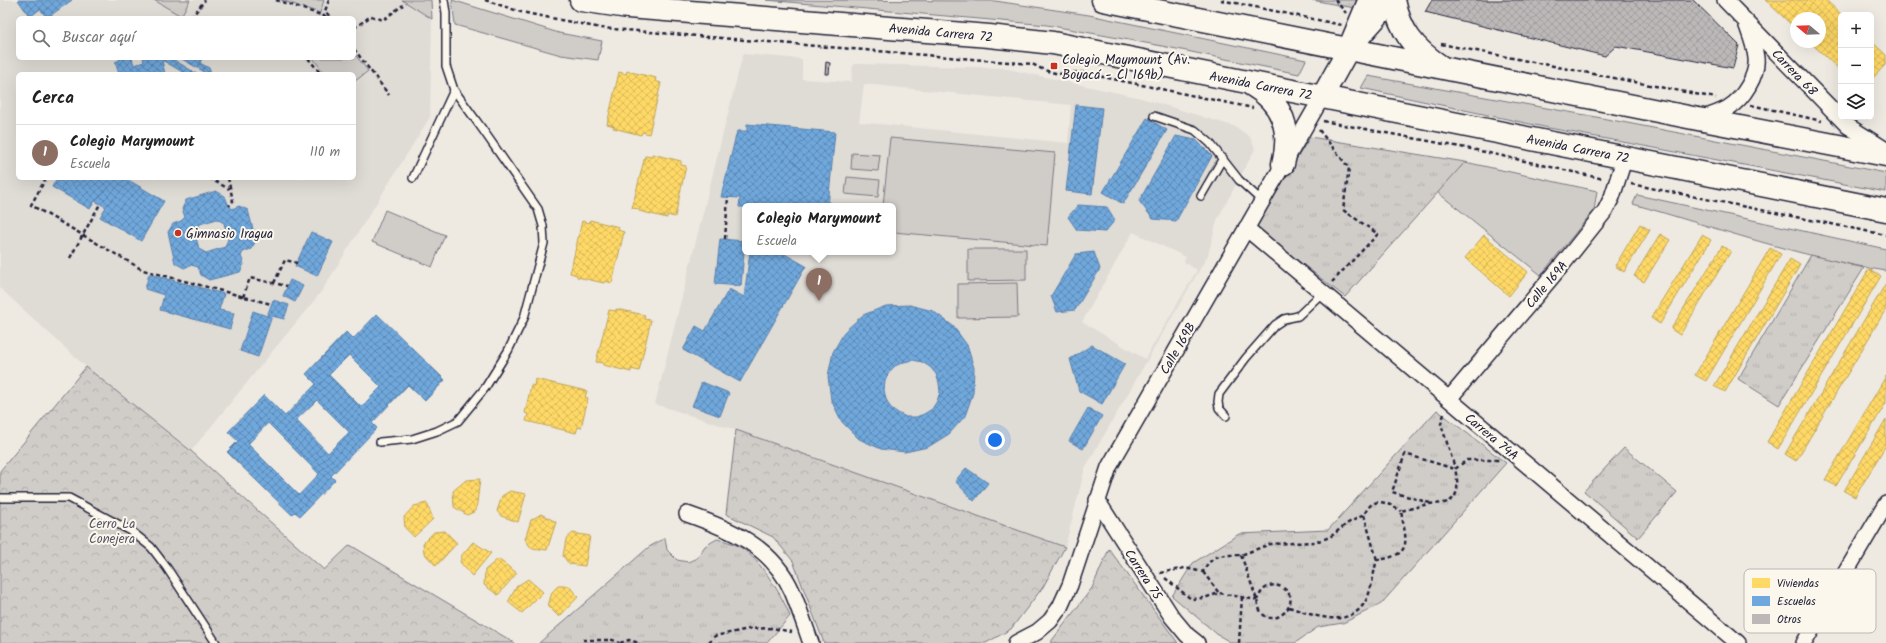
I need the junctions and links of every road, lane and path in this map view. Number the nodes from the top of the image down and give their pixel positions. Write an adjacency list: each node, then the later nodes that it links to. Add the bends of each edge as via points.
1 (205, 0): 13 (path)
2 (276, 0): 14 (path)
3 (329, 0): 15 (path, via 325,11)
4 (444, 0): 26 (lane, via 446,66)
5 (485, 0): 30 (path, via 521,12 601,28 1032,64 1059,74 1079,72)
6 (581, 0): 25 (highway, Avenida Carrera 72, via 628,7 1053,43)
7 (1103, 0): 20 (highway)
8 (1220, 0): 18 (path)
9 (1369, 0): 18 (main road, Calle 169B)
10 (1393, 0): 20 (main road, Calle 169B); 23 (highway, via 1407,36 1424,56)
11 (1727, 1): 16 (street, Carrera 68)
12 (403, 5): 17 (path, via 383,20 371,16)
13 (193, 16)
14 (324, 16)
15 (329, 16)
16 (1744, 19): 29 (street, Carrera 68, via 1755,46 1757,60 1755,72); 34 (street, Carrera 68)
17 (356, 27)
18 (1357, 28): 20 (main road, Calle 169B)
19 (1434, 43): 29 (path)
20 (1348, 50): 23 (highway); 28 (main road, Calle 169B)
21 (356, 52): 27 (path)
22 (310, 60): 24 (path)
23 (1446, 70): 33 (highway)
24 (319, 72)
25 (1250, 84): 28 (highway, Avenida Carrera 72); 39 (highway, via 1273,101 1281,114 1287,134)
26 (454, 90): 40 (lane); 65 (lane, via 538,209 544,243 524,318 508,351 485,388 463,415 437,431 412,439)
27 (389, 95)
28 (1322, 97): 32 (street, Calle 169B); 37 (highway, Avenida Carrera 72)
29 (1736, 102): 33 (street, Carrera 68); 34 (path)
30 (1254, 109)
31 (1154, 116): 38 (lane, via 1195,130)
32 (1310, 119): 39 (street, Calle 169B); 44 (path, via 1476,150); 60 (path, via 1349,168 1343,210 1378,234)
33 (1698, 120): 36 (highway)
34 (1848, 126): 35 (street, Carrera 68)
35 (1886, 150)
36 (1886, 155)
37 (1626, 157): 44 (street, Calle 169A); 51 (highway, Avenida Carrera 72)
38 (1223, 158): 46 (lane); 48 (lane, via 1239,180)
39 (1283, 164): 48 (street, Calle 169B)
40 (413, 178)
41 (45, 180): 54 (path, via 31,206)
42 (213, 180): 45 (path)
43 (228, 180): 45 (path)
44 (1617, 182): 53 (path); 63 (street, Calle 169A, via 1609,204 1597,221)
45 (230, 189): 50 (path, via 233,201)
46 (1201, 196)
47 (728, 197): 55 (path)
48 (1262, 201): 52 (street, Calle 169B)
49 (100, 204): 54 (path)
50 (229, 206)
51 (1886, 210)
52 (1246, 228): 60 (street, Carrera 74A); 69 (street, Calle 169B, via 1111,463)
53 (1886, 235)
54 (83, 236): 56 (path); 61 (path, via 143,270)
55 (725, 239)
56 (70, 258)
57 (297, 263): 58 (path, via 285,260)
58 (274, 283): 59 (path); 61 (path, via 250,278)
59 (287, 286)
60 (1322, 293): 63 (street, Carrera 74A); 64 (lane, via 1298,316 1284,319 1275,326 1246,358 1219,394 1219,408)
61 (243, 297): 62 (path)
62 (271, 304)
63 (1449, 399): 66 (street, Carrera 74A); 67 (path, via 1441,424)
64 (1226, 416)
65 (380, 442)
66 (1520, 459): 67 (path, via 1467,460); 94 (street, Carrera 74A)
67 (1455, 469): 70 (path, via 1457,492 1445,503); 70 (path, via 1404,454 1392,492)
68 (0, 498): 86 (lane, via 69,498 131,531 151,547)
69 (1097, 500): 91 (street, Calle 169B, via 1070,585 1060,607 1050,621 1037,632); 92 (street, Carrera 75, via 1172,617)
70 (1430, 503): 72 (path)
71 (1886, 504): 77 (street)
72 (1401, 511): 74 (path, via 1382,502 1375,502 1367,508); 76 (path, via 1406,540 1404,548 1397,556)
73 (686, 514): 90 (street, via 726,528 766,554 779,568 792,590)
74 (1364, 515): 75 (path, via 1348,522 1330,537 1316,542 1270,544); 76 (path)
75 (1241, 555): 78 (path, via 1216,557 1208,563); 81 (path)
76 (1377, 560): 82 (path, via 1365,601 1358,611 1332,619)
77 (1848, 569)
78 (1203, 572): 79 (path); 79 (path, via 1185,568 1159,574 1192,599)
79 (1219, 593): 80 (path)
80 (1242, 597): 81 (path); 93 (path)
81 (1257, 600): 82 (path, via 1263,614 1270,618 1284,614); 82 (path, via 1264,588 1278,585 1286,590 1290,598)
82 (1289, 607)
83 (795, 632): 89 (path, via 773,628 749,629 715,636)
84 (1810, 633): 95 (street)
85 (583, 640): 87 (path, via 613,640)
86 (216, 643)
87 (619, 643): 88 (path, via 629,640)
88 (639, 643)
89 (709, 643)
90 (811, 643)
91 (1016, 643)
92 (1197, 643)
93 (1239, 643)
94 (1738, 643)
95 (1804, 643)

